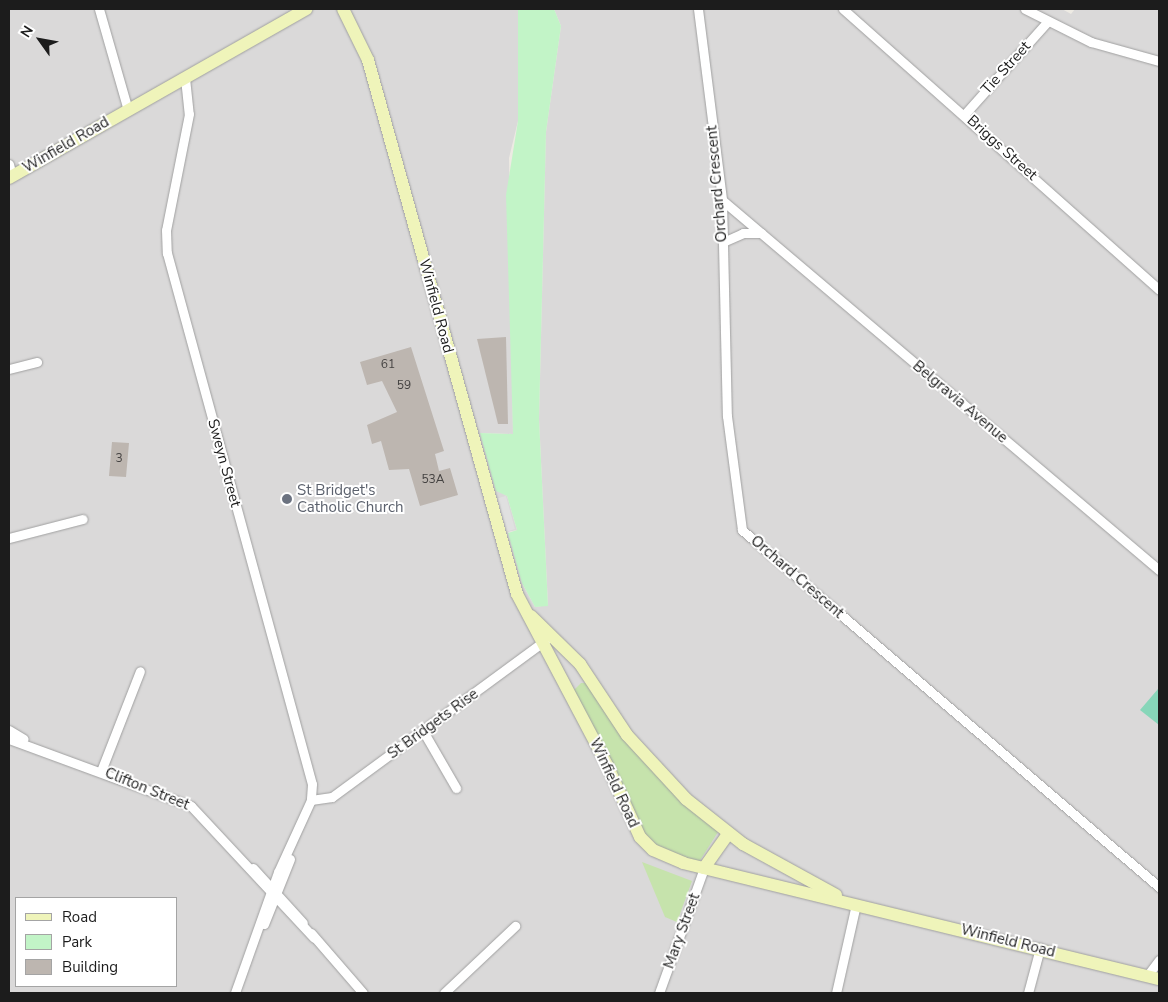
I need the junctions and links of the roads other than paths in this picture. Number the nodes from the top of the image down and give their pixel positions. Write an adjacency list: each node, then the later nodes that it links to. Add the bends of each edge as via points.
1 (100, 9): 10 (street)
2 (306, 9): 9 (street, Winfield Road)
3 (343, 9): 22 (street, Winfield Road, via 365,47)
4 (698, 9): 13 (street, Orchard Crescent)
5 (843, 9): 11 (street, Briggs Street)
6 (1025, 9): 7 (street)
7 (1048, 21): 8 (street, via 1091,42); 11 (street, Tie Street)
8 (1159, 61)
9 (185, 78): 10 (street, Winfield Road); 32 (street, Sweyn Street, via 189,114 165,246 310,774)
10 (128, 110): 12 (street, Winfield Road)
11 (964, 115): 16 (street, Briggs Street)
12 (10, 173)
13 (722, 200): 14 (street, Belgravia Avenue); 15 (street, Orchard Crescent)
14 (760, 233): 15 (street, via 743,232); 21 (street, Belgravia Avenue)
15 (723, 242): 35 (street, Orchard Crescent, via 727,416 742,530)
16 (1159, 290)
17 (37, 362): 18 (street)
18 (9, 370)
19 (83, 519): 20 (street)
20 (9, 538)
21 (1159, 570)
22 (522, 606): 23 (street, Winfield Road); 24 (street, Winfield Road)
23 (550, 637): 24 (street, St Bridgets Rise); 33 (street, Winfield Road, via 588,674 656,769)
24 (540, 645): 27 (street, St Bridgets Rise); 34 (street, Winfield Road, via 597,745 640,838 661,855)
25 (140, 671): 30 (street)
26 (9, 730): 29 (street, Clifton Street)
27 (423, 731): 31 (street); 32 (street, St Bridgets Rise, via 332,797)
28 (9, 739): 29 (street, Clifton Street)
29 (33, 744): 30 (street, Clifton Street)
30 (101, 771): 36 (street, Clifton Street, via 191,806)
31 (456, 788)
32 (311, 800): 36 (street, Sweyn Street)
33 (728, 834): 34 (street); 37 (street, Winfield Road, via 797,877)
34 (704, 868): 37 (street, Winfield Road); 45 (street, Mary Street)
35 (1159, 887)
36 (274, 894): 42 (street, Sweyn Street); 43 (street, Clifton Street)
37 (856, 904): 39 (street, Winfield Road); 46 (street)
38 (515, 926): 44 (street)
39 (1040, 948): 41 (street, Winfield Road); 47 (street)
40 (1159, 960): 41 (street)
41 (1153, 977)
42 (236, 993)
43 (363, 993)
44 (444, 993)
45 (659, 993)
46 (836, 993)
47 (1028, 993)

